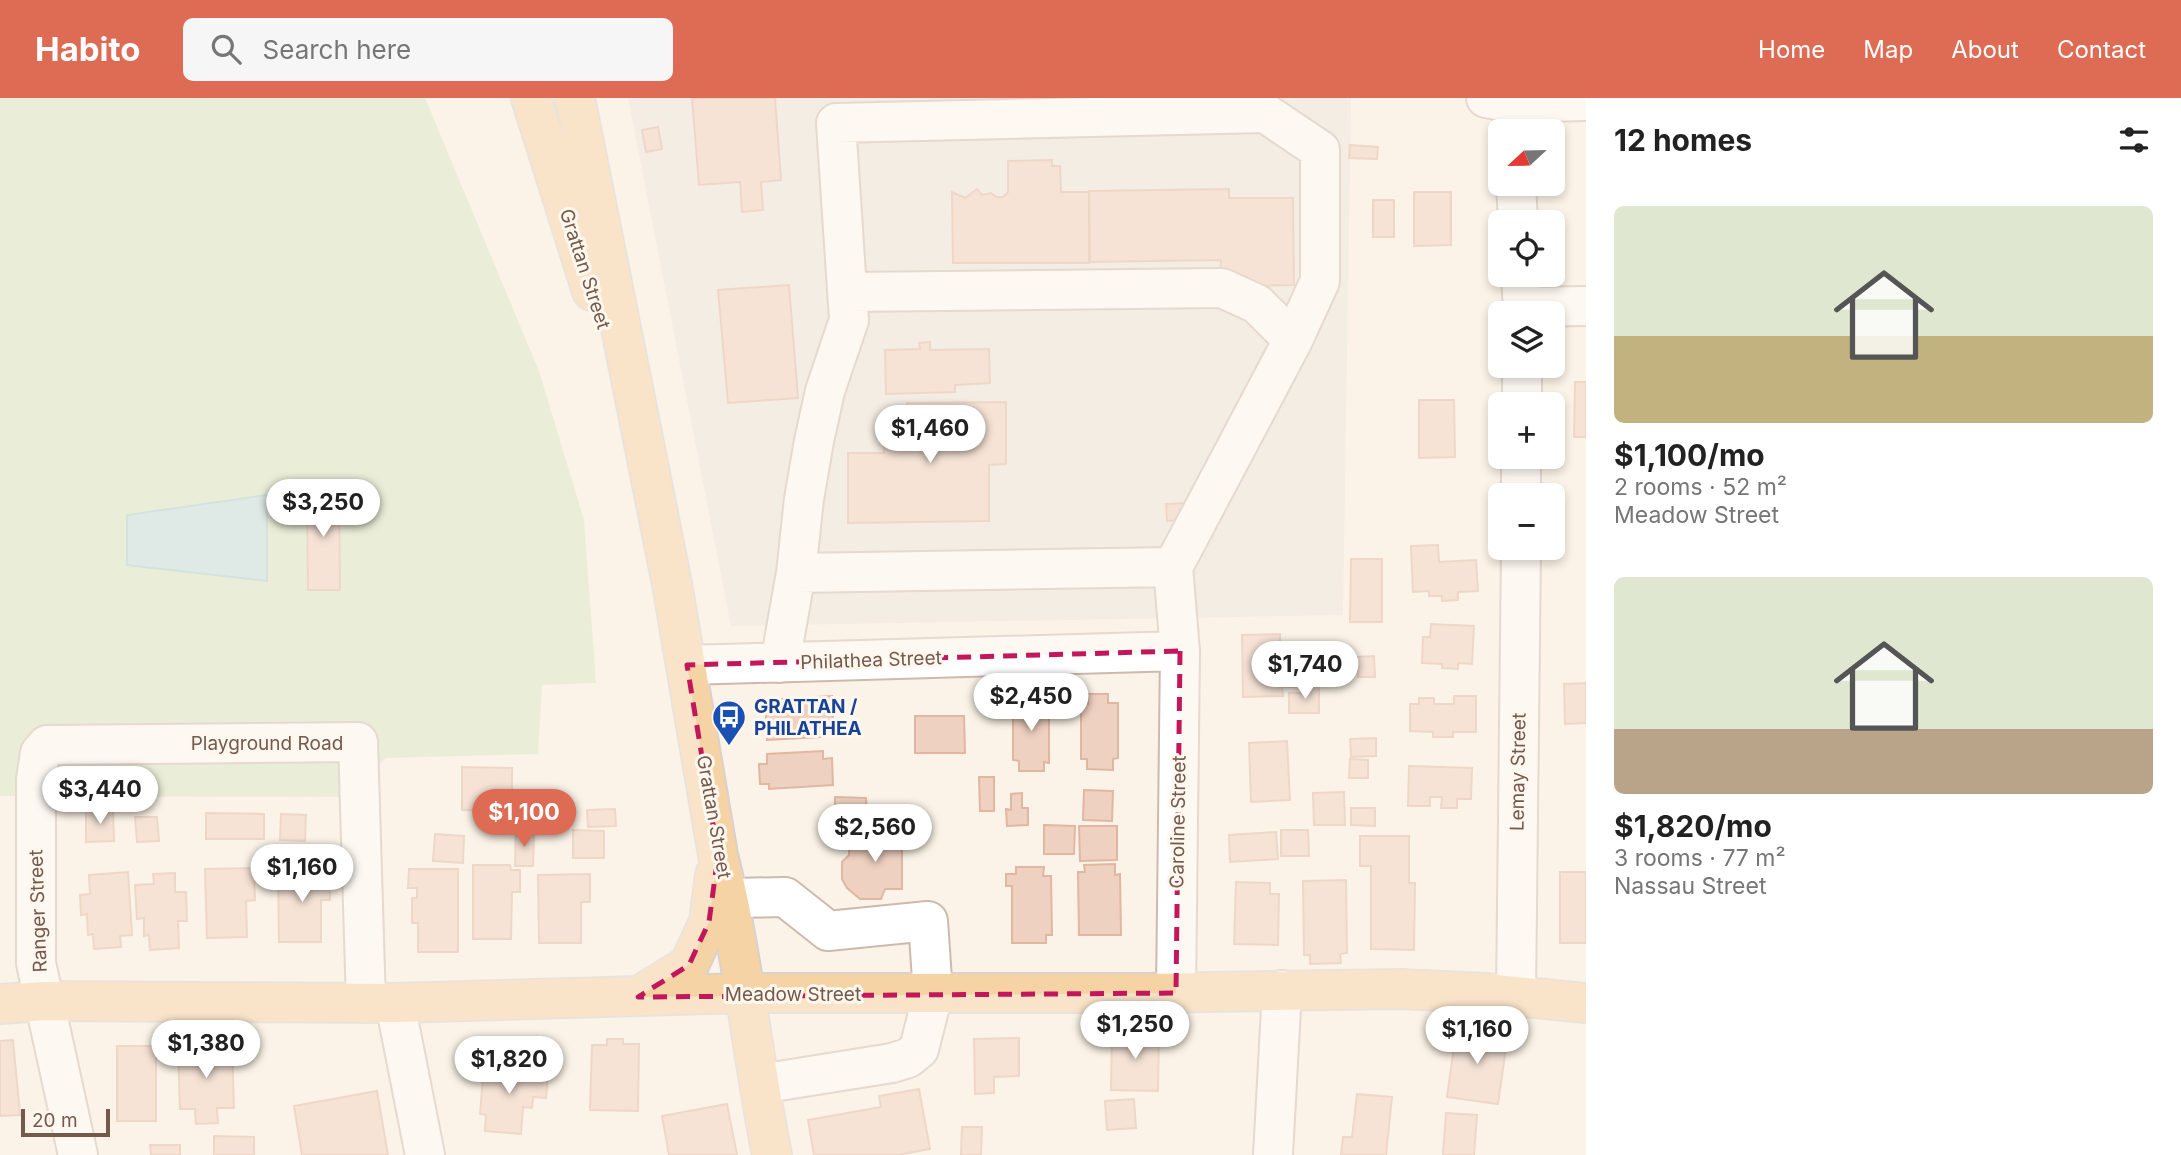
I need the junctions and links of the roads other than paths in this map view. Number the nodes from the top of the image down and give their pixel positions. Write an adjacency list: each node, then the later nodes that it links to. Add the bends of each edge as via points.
1 (531, 98): 9 (main road, Grattan Street)
2 (575, 98): 9 (main road, Grattan Street)
3 (1586, 101): 4 (street)
4 (1504, 111)
5 (847, 292): 8 (street, via 1222,288 1257,304); 8 (street, via 836,123 1265,113 1320,150 1320,281); 12 (street, via 849,320 814,441)
6 (1522, 298): 7 (street)
7 (1586, 306)
8 (1293, 340): 11 (street)
9 (651, 480): 15 (main road, Grattan Street)
10 (1521, 560): 23 (street, Lemay Street)
11 (1173, 567): 12 (street); 13 (street, Caroline Street)
12 (796, 573): 14 (street)
13 (1180, 652): 14 (street, Philathea Street); 21 (street, Caroline Street)
14 (780, 663): 15 (street, Philathea Street)
15 (687, 665): 17 (main road, Grattan Street)
16 (51, 744): 25 (street, Ranger Street, via 40,753 35,796 36,963); 26 (street, Playground Road, via 358,742)
17 (718, 855): 18 (main road, Grattan Street); 24 (main road, via 709,922 689,965)
18 (729, 898): 20 (main road, Grattan Street); 22 (street, via 785,897 828,931 928,921)
19 (1282, 990): 21 (main road, Meadow Street); 23 (main road, Meadow Street, via 1401,989); 33 (street)
20 (746, 993): 22 (main road, Meadow Street); 24 (main road, Meadow Street); 29 (main road, Grattan Street)
21 (1176, 993): 22 (main road, Meadow Street)
22 (933, 994): 29 (street, via 919,1049 908,1058)
23 (1516, 996): 27 (main road, Meadow Street)
24 (638, 997): 26 (main road, Meadow Street)
25 (45, 1001): 26 (main road, Meadow Street); 28 (main road, Meadow Street); 30 (street, Ranger Street)
26 (380, 1003): 31 (street)
27 (1586, 1003)
28 (0, 1004)
29 (760, 1084): 32 (main road, Grattan Street)
30 (78, 1155)
31 (425, 1155)
32 (772, 1155)
33 (1273, 1155)

